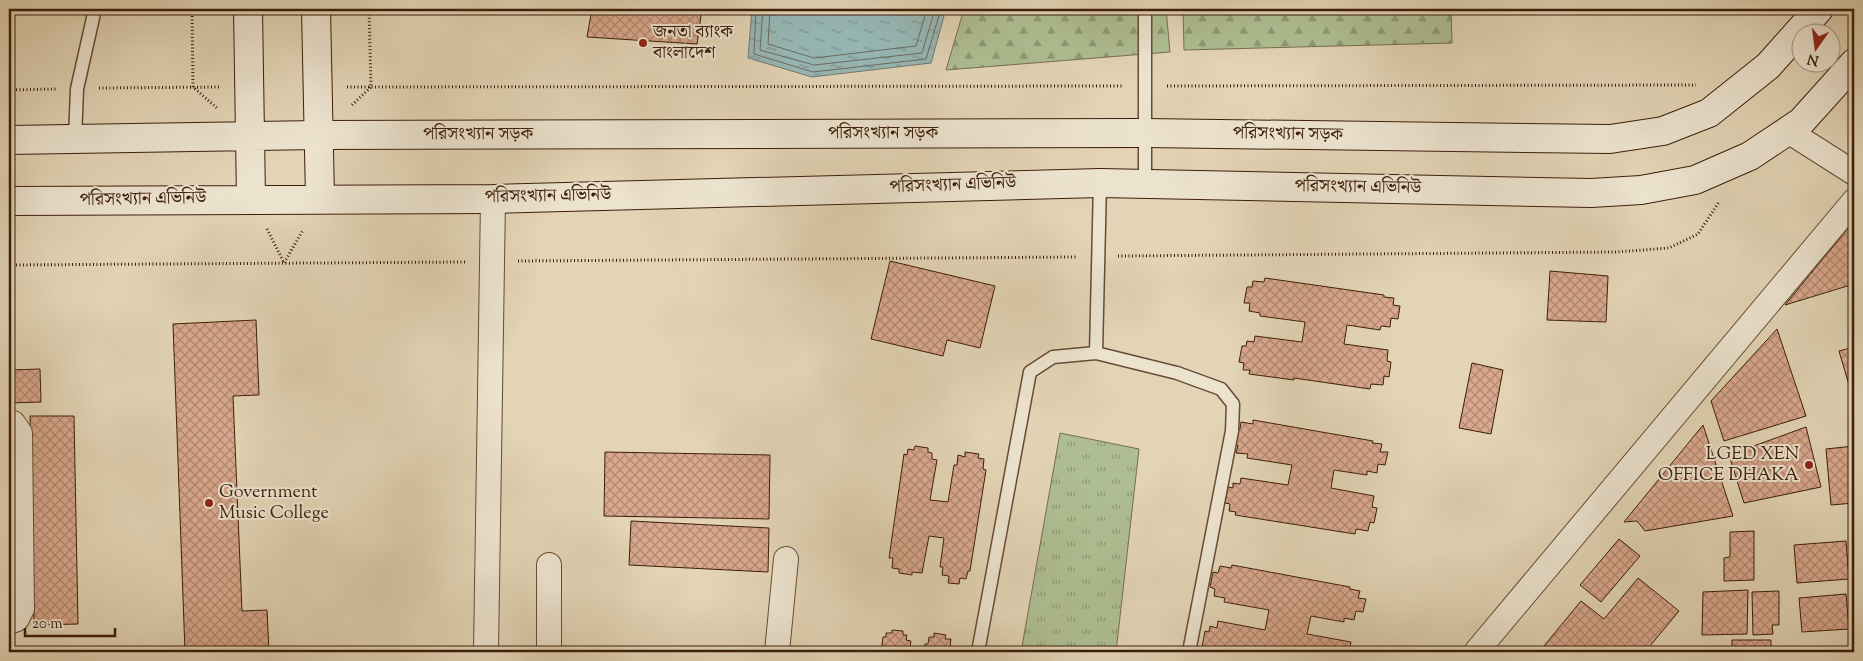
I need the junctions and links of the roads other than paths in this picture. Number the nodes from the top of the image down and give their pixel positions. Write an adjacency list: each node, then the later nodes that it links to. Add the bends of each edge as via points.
1 (95, 9): 11 (lane, via 77,89)
2 (248, 9): 10 (street)
3 (316, 9): 9 (street)
4 (1144, 9): 8 (lane)
5 (1819, 9): 8 (street, পরিসংখ্যান সড়ক, via 1768,66 1709,113 1663,131 1610,139)
6 (1854, 63): 7 (street, পরিসংখ্যান এভিনিউ, via 1801,122)
7 (1788, 131): 13 (street); 15 (street, পরিসংখ্যান এভিনিউ, via 1750,156 1695,180 1641,190 1591,193)
8 (1146, 133): 9 (street, পরিসংখ্যান সড়ক); 15 (lane)
9 (319, 135): 10 (street, পরিসংখ্যান সড়ক); 16 (street)
10 (250, 136): 11 (street, পরিসংখ্যান সড়ক); 17 (street)
11 (75, 139): 12 (street, পরিসংখ্যান সড়ক)
12 (9, 140)
13 (1854, 173)
14 (1100, 183): 15 (street, পরিসংখ্যান এভিনিউ); 18 (street, পরিসংখ্যান এভিনিউ); 21 (lane)
15 (1145, 183)
16 (320, 198): 17 (street, পরিসংখ্যান এভিনিউ); 18 (street, পরিসংখ্যান এভিনিউ)
17 (251, 199): 19 (street, পরিসংখ্যান এভিনিউ)
18 (493, 199): 26 (street)
19 (9, 201)
20 (1854, 201): 31 (street)
21 (1096, 353): 29 (lane, via 1053,357 1030,372); 30 (lane, via 1176,373 1222,389 1233,404 1232,430)
22 (9, 422): 25 (street, via 14,423 20,433 22,599 17,619)
23 (786, 560): 28 (street)
24 (550, 564): 27 (street)
25 (9, 622)
26 (486, 652)
27 (549, 652)
28 (777, 652)
29 (978, 652)
30 (1189, 652)
31 (1476, 652)

